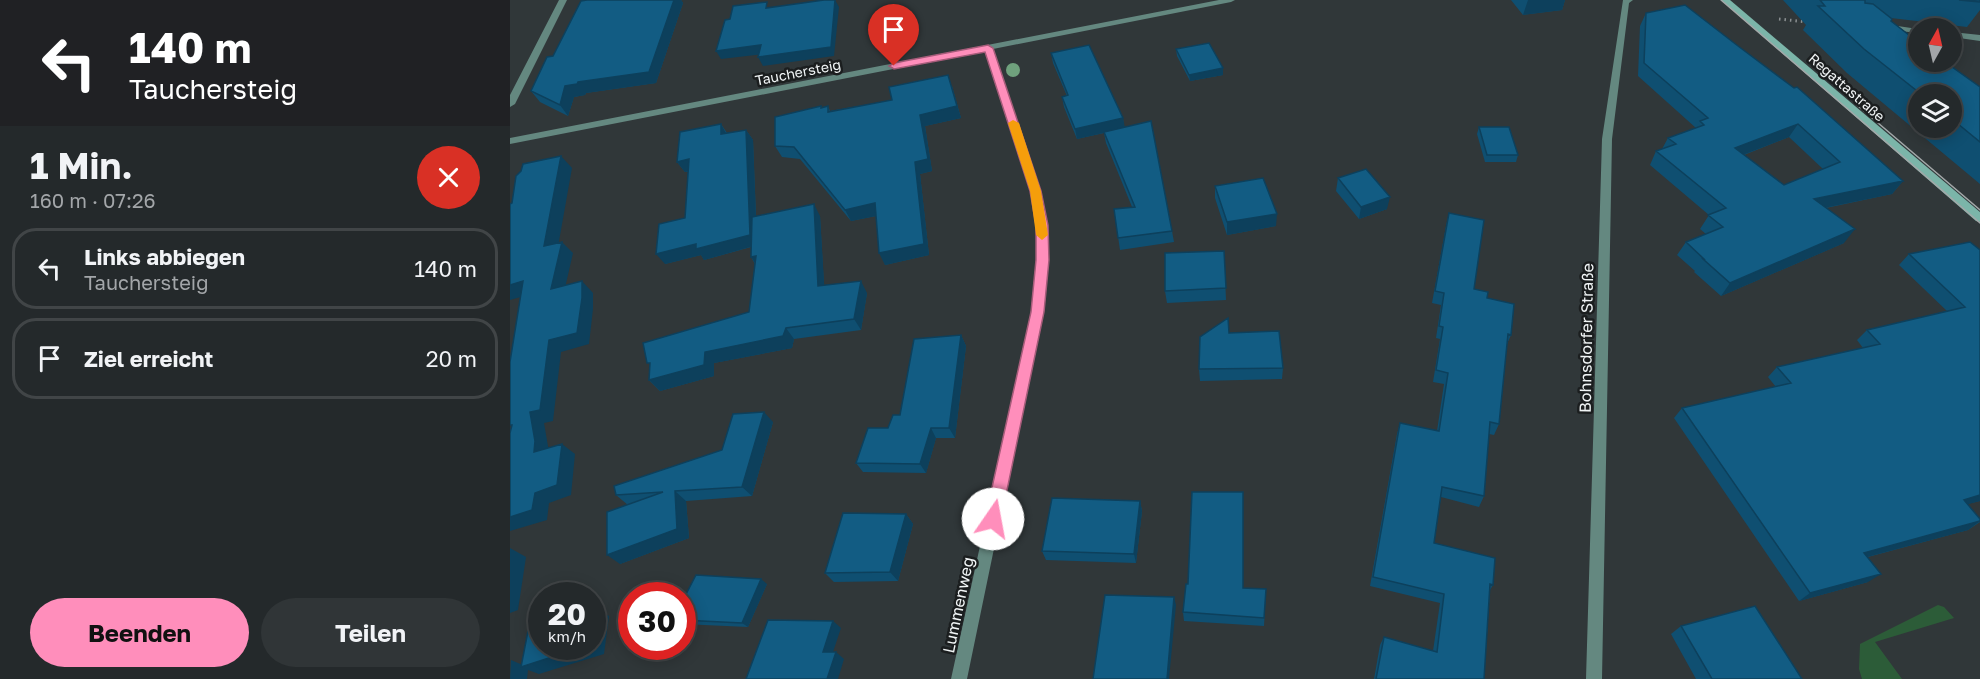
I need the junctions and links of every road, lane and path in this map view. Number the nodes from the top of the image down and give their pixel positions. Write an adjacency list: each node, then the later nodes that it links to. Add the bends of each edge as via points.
1 (563, 0): 10 (street)
2 (1231, 0): 9 (street, Tauchersteig)
3 (1629, 0): 14 (street, Bohnsdorfer Straße, via 1625,2 1607,139)
4 (1725, 0): 12 (main road, Regattastraße)
5 (1877, 26): 6 (street)
6 (1908, 30)
7 (1962, 36): 8 (street)
8 (1980, 38)
9 (988, 48): 11 (street, Tauchersteig); 13 (street, Lummenweg, via 1035,191 1042,225 1042,260 1037,312)
10 (510, 104)
11 (510, 141)
12 (1980, 218)
13 (959, 679)
14 (1594, 679)

